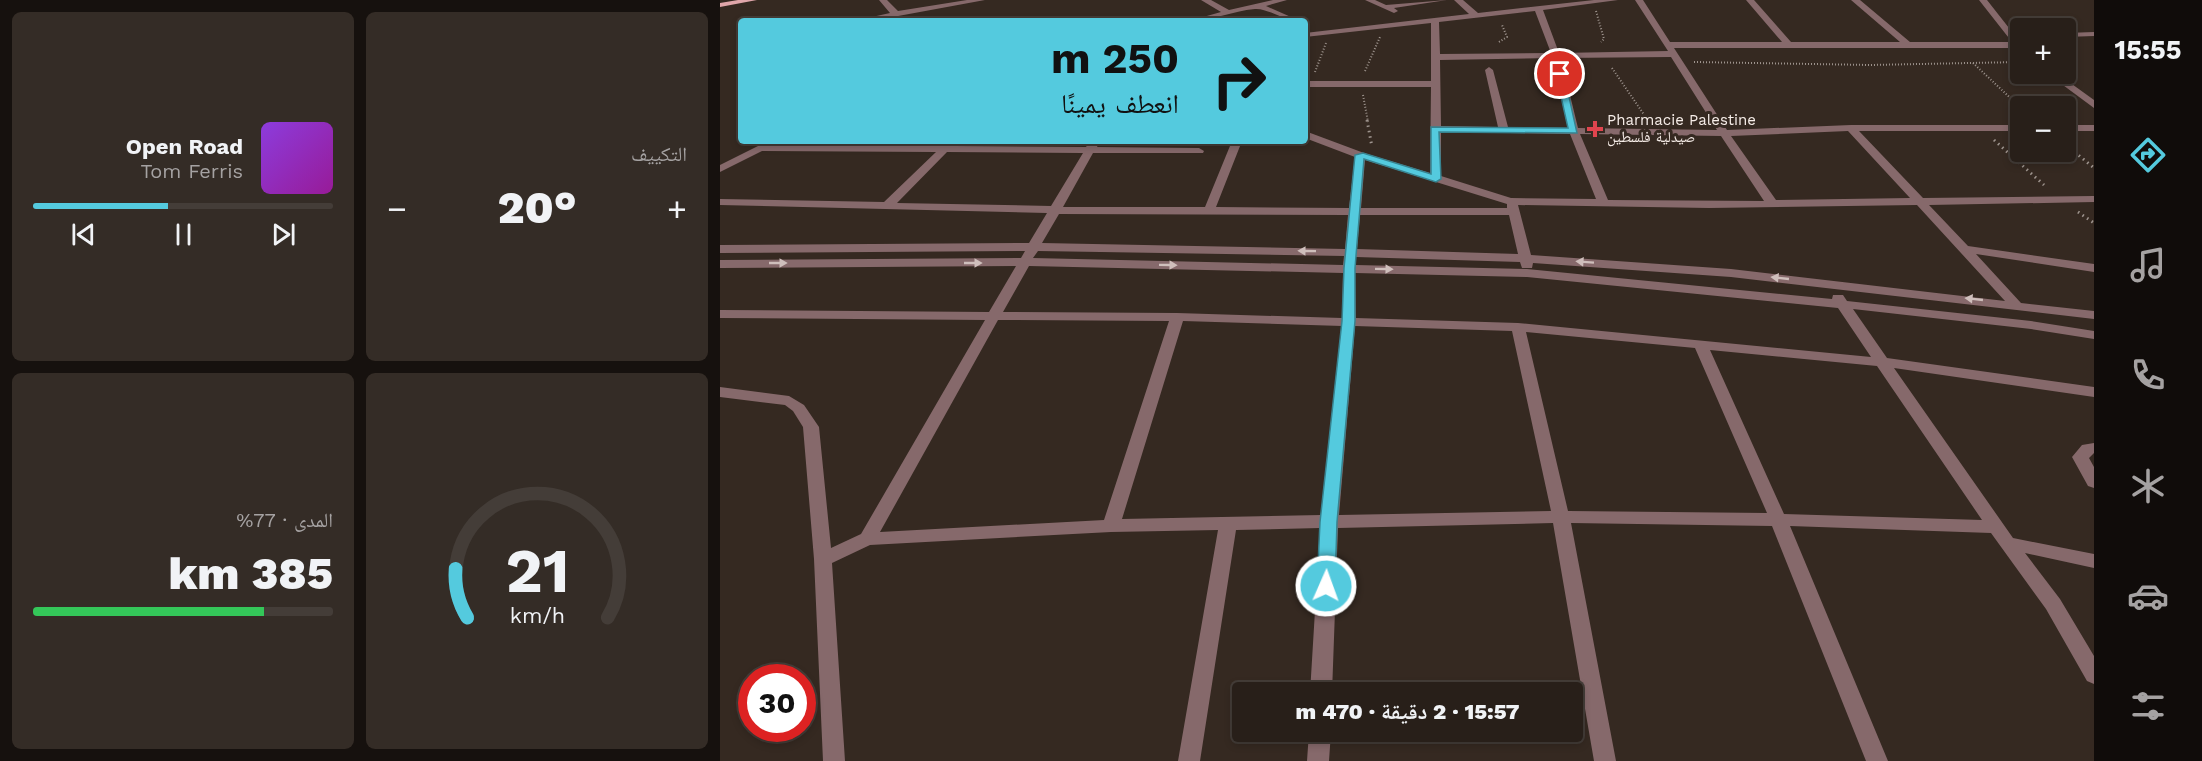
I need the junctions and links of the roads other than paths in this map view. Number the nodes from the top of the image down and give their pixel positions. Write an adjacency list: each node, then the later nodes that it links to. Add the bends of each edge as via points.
1 (753, 0): 15 (main road)
2 (883, 0): 20 (street)
3 (981, 0): 20 (street)
4 (1206, 0): 19 (street)
5 (1283, 0): 16 (street)
6 (1369, 0): 17 (street)
7 (1443, 0): 14 (street)
8 (1458, 0): 21 (street)
9 (1614, 0): 18 (street)
10 (1639, 0): 33 (street)
11 (1750, 0): 35 (street)
12 (1855, 0): 36 (street)
13 (1983, 0): 29 (street)
14 (1431, 1): 17 (street)
15 (720, 5)
16 (1258, 6): 19 (street); 24 (street)
17 (1386, 7): 26 (street)
18 (1538, 8): 21 (street); 38 (street)
19 (1228, 13): 23 (street)
20 (896, 14): 22 (street)
21 (1475, 15): 25 (street)
22 (874, 18)
23 (1216, 18)
24 (1288, 18)
25 (1435, 19): 26 (street); 39 (street)
26 (1418, 21): 28 (street)
27 (1308, 25): 28 (street)
28 (1327, 32): 31 (street)
29 (2008, 34)
30 (2094, 34): 32 (street)
31 (1308, 35)
32 (2078, 35): 37 (street)
33 (1668, 45): 35 (street); 40 (street)
34 (2010, 45): 36 (street)
35 (1790, 46): 36 (street)
36 (1909, 46)
37 (2094, 47)
38 (1556, 55): 39 (street); 40 (street); 52 (street)
39 (1435, 57): 43 (street)
40 (1676, 58): 53 (street)
41 (1489, 70): 51 (street)
42 (1308, 84): 43 (street)
43 (1435, 84): 50 (street)
44 (2066, 84): 45 (street)
45 (2094, 105)
46 (1851, 128): 47 (street); 53 (street); 65 (street)
47 (2010, 128)
48 (2076, 128): 49 (street)
49 (2094, 128)
50 (1434, 129): 51 (street); 63 (street)
51 (1504, 130): 52 (street)
52 (1574, 131): 53 (street); 67 (street)
53 (1724, 133): 69 (street)
54 (1308, 135): 61 (street)
55 (768, 144): 59 (street)
56 (1236, 144): 72 (street)
57 (949, 145): 58 (street); 59 (street); 68 (street)
58 (1093, 146): 60 (street); 71 (street)
59 (761, 148): 62 (street)
60 (1199, 151)
61 (1360, 155): 63 (street); 73 (street)
62 (720, 169)
63 (1436, 179): 70 (street)
64 (2094, 199): 65 (street)
65 (1918, 200): 69 (street); 76 (street)
66 (720, 202): 68 (street)
67 (1604, 204): 69 (street); 70 (street)
68 (888, 205): 71 (street)
69 (1773, 205)
70 (1513, 207): 73 (street); 77 (street)
71 (1057, 210): 72 (street); 74 (street)
72 (1209, 211): 73 (street)
73 (1356, 212): 78 (street)
74 (1033, 247): 75 (street); 78 (street, one-way to 74); 79 (street)
75 (720, 249)
76 (1965, 249): 81 (street); 85 (street)
77 (1527, 258): 78 (street); 82 (street); 83 (street, one-way to 77)
78 (1350, 260): 79 (street, one-way to 78); 82 (street, one-way to 82); 90 (street)
79 (1023, 262): 80 (street, one-way to 79); 87 (street)
80 (720, 264)
81 (2094, 268)
82 (1527, 273): 84 (street)
83 (1833, 284): 84 (street); 85 (street, one-way to 83)
84 (1841, 304): 91 (street); 95 (street)
85 (2016, 304): 88 (street); 91 (street)
86 (720, 314): 87 (street)
87 (994, 315): 89 (street); 106 (street)
88 (2094, 315)
89 (1177, 317): 90 (street); 104 (street)
90 (1349, 321): 92 (street); 102 (street)
91 (2031, 325): 93 (street)
92 (1518, 327): 94 (street); 100 (street)
93 (2094, 334)
94 (1700, 344): 95 (street); 101 (street)
95 (1882, 362): 97 (street); 105 (street)
96 (720, 392): 108 (street, via 789,401 806,417 811,427)
97 (2094, 392)
98 (2094, 448): 99 (street, via 2088,448 2080,457)
99 (2094, 482)
100 (1561, 517): 101 (street); 102 (street); 116 (street)
101 (1778, 519): 105 (street); 117 (street)
102 (1329, 522): 103 (street); 111 (street)
103 (1228, 524): 104 (street); 114 (street)
104 (1111, 526): 106 (street)
105 (1995, 527): 107 (street)
106 (867, 539): 108 (street)
107 (2007, 543): 109 (street); 110 (street, via 2053,604)
108 (823, 559): 113 (street)
109 (2094, 561)
110 (2094, 675)
111 (1322, 682)
112 (1319, 742): 115 (street)
113 (834, 761)
114 (1189, 761)
115 (1318, 761)
116 (1605, 761)
117 (1877, 761)

